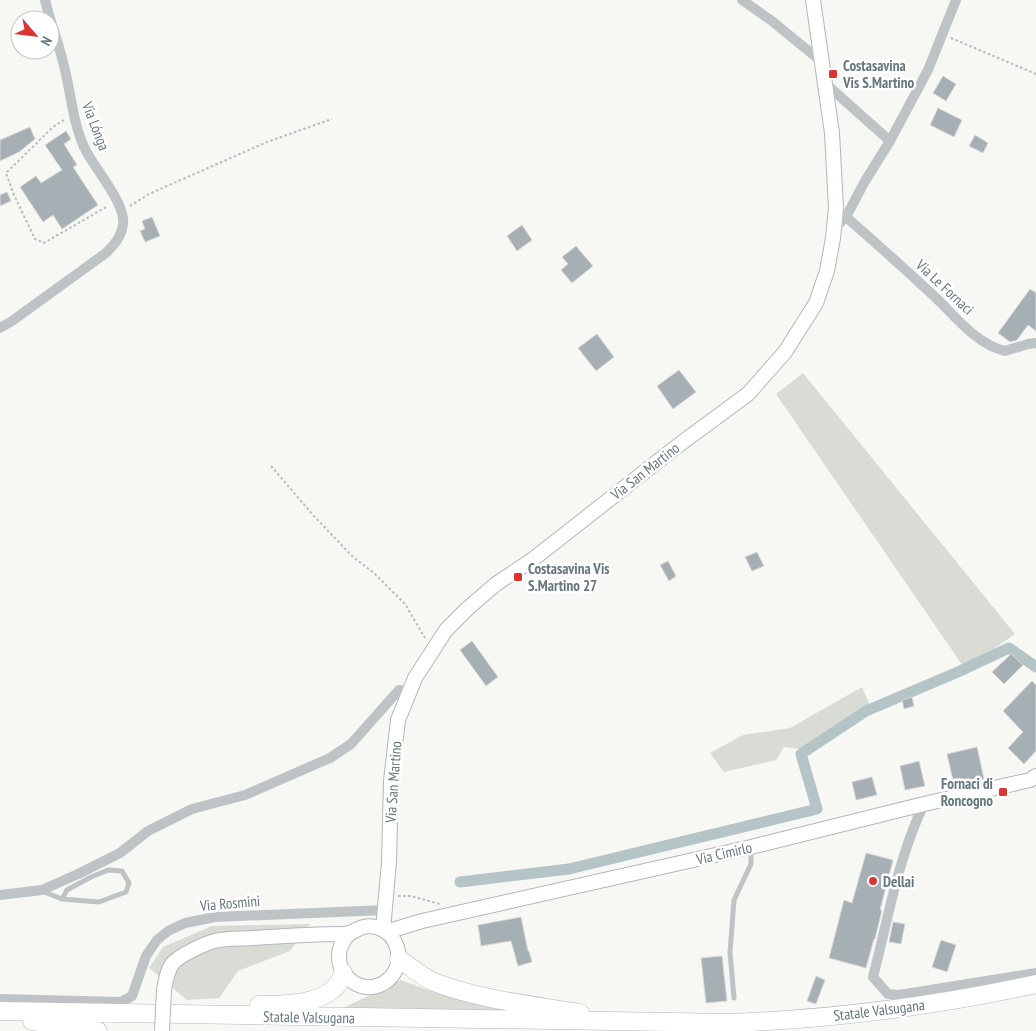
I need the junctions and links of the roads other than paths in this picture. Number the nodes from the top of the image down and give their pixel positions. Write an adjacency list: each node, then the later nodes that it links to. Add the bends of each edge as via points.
1 (45, 0): 10 (street, Via Lónga, via 64,62 72,115 84,148 117,201 123,224 118,240 106,253)
2 (742, 0): 5 (street)
3 (813, 0): 5 (street, Via San Martino)
4 (956, 0): 7 (street, via 928,70)
5 (822, 62): 6 (street, Via San Martino)
6 (826, 84): 7 (street); 9 (street, Via San Martino, via 832,133)
7 (890, 141): 8 (street)
8 (846, 217): 9 (street); 11 (street, Via Le Fornaci, via 986,343 1005,351)
9 (834, 228): 12 (street, Via San Martino, via 827,271 816,303 785,352 748,394 467,608 446,630)
10 (0, 328)
11 (1036, 343)
12 (409, 692): 16 (street, via 399,690 351,744 330,758 245,795 192,809 148,831 120,853); 19 (street, Via San Martino, via 398,720 395,741)
13 (1036, 776): 14 (street, Via Cimirlo)
14 (924, 804): 15 (street, Via Cimirlo); 27 (street, via 910,837 873,977 888,994 899,995)
15 (751, 847): 20 (street, Via Cimirlo); 30 (lane, via 751,864 734,900 730,952)
16 (42, 890): 17 (street); 18 (lane)
17 (0, 895)
18 (62, 900): 18 (lane, via 99,902 126,892 129,883 122,871 108,870 67,890)
19 (385, 910): 20 (street); 21 (street, Via San Martino); 31 (street, Via Rosmini, via 215,917 184,923 156,940 146,956 132,996 121,1002)
20 (411, 924): 21 (street)
21 (384, 932): 23 (street, via 360,928); 25 (street, via 398,950)
22 (315, 934): 23 (street); 24 (street); 38 (street, bridge, via 215,941 179,958 169,970 164,990)
23 (349, 934): 24 (street)
24 (339, 953): 26 (street)
25 (399, 958): 26 (street, via 391,977 376,986 356,984); 36 (highway, via 432,981 465,991)
26 (343, 973): 33 (highway, via 335,988 320,998 278,1005 209,1008)
27 (1036, 973)
28 (1036, 984): 36 (highway, Statale Valsugana, via 874,1012 801,1019 730,1023)
29 (1036, 993): 40 (highway, Statale Valsugana, via 877,1022)
30 (734, 998)
31 (0, 999)
32 (0, 1011): 33 (highway, Statale Valsugana)
33 (174, 1015): 36 (highway, Statale Valsugana)
34 (0, 1021): 35 (highway, Statale Valsugana)
35 (32, 1021): 37 (highway); 39 (highway, Statale Valsugana)
36 (638, 1022)
37 (98, 1031)
38 (162, 1031)
39 (502, 1031)
40 (778, 1031)

